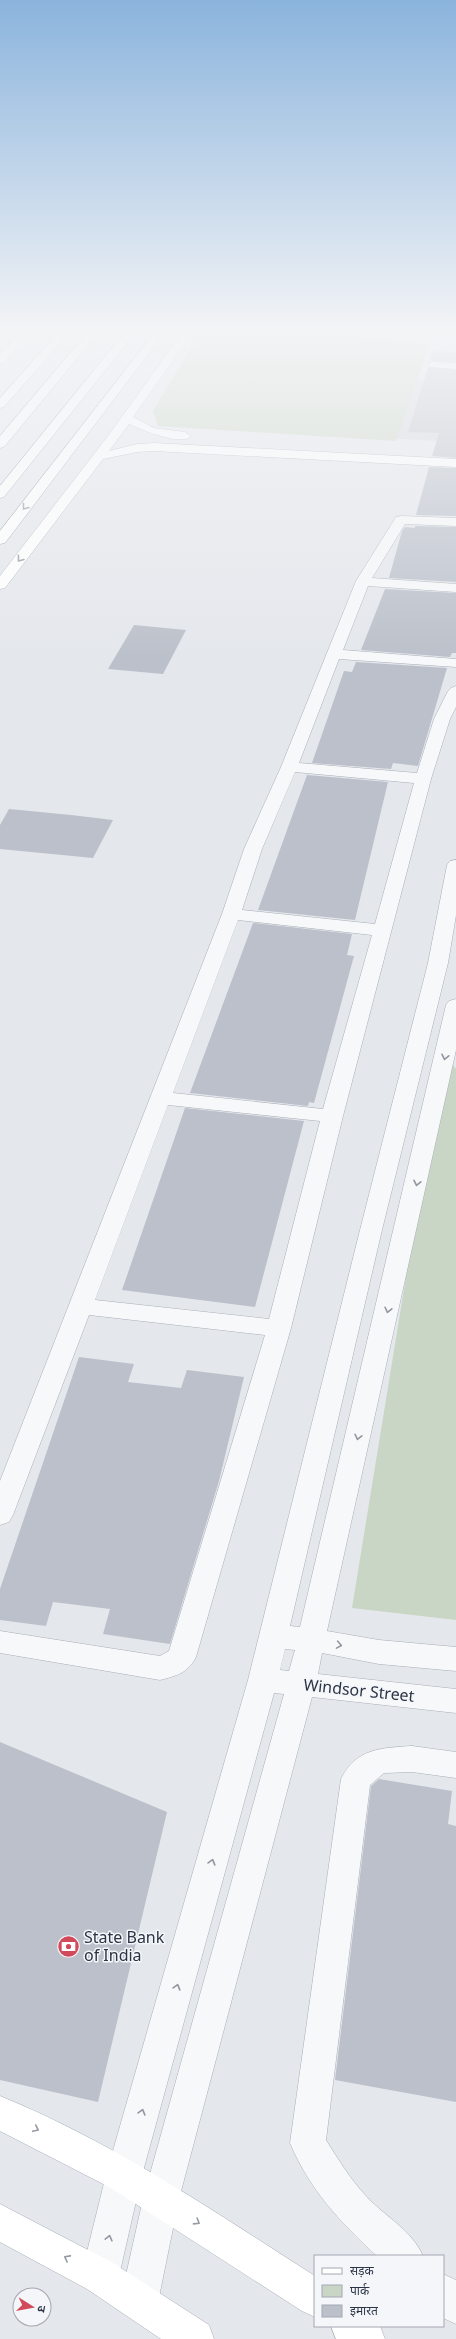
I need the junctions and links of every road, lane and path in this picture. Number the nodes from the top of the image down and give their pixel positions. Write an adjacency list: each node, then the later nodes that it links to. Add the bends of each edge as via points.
1 (43, 441): 6 (main road)
2 (76, 441): 8 (main road, one-way to 8)
3 (110, 441): 4 (main road)
4 (97, 457): 5 (main road, via 154,447); 10 (main road, one-way to 10)
5 (456, 463)
6 (0, 494)
7 (456, 522): 9 (street, via 401,520)
8 (0, 540)
9 (363, 581): 11 (street); 12 (street)
10 (0, 585)
11 (456, 588)
12 (334, 654): 13 (street); 15 (street)
13 (456, 663)
14 (456, 691): 16 (street, via 442,719)
15 (289, 766): 16 (street); 18 (street, via 253,849)
16 (422, 779): 19 (street)
17 (456, 865): 20 (street)
18 (231, 914): 19 (street); 22 (street)
19 (382, 930): 23 (street)
20 (447, 965): 24 (street)
21 (456, 1005): 25 (street, one-way to 25)
22 (159, 1098): 23 (street); 26 (street)
23 (332, 1116): 27 (street)
24 (370, 1234): 25 (street); 29 (street)
25 (404, 1238): 30 (street, one-way to 30)
26 (81, 1306): 27 (street); 28 (street)
27 (279, 1328): 31 (street, via 182,1657 173,1665 160,1668)
28 (0, 1515)
29 (273, 1636): 30 (street); 33 (street)
30 (311, 1640): 32 (street, one-way to 32, via 379,1652); 34 (street)
31 (0, 1642)
32 (456, 1659)
33 (263, 1680): 34 (street, Windsor Street); 38 (street, one-way to 33)
34 (301, 1684): 35 (street, Windsor Street); 39 (street)
35 (456, 1702)
36 (456, 1765): 41 (street, via 412,1759 377,1760 356,1779 308,2143 329,2178 353,2209)
37 (0, 2113): 38 (main road, one-way to 38)
38 (124, 2175): 39 (main road); 42 (street, one-way to 38)
39 (161, 2199): 44 (main road, one-way to 44); 45 (street)
40 (0, 2222): 42 (main road, one-way to 40)
41 (403, 2255)
42 (100, 2276): 45 (main road)
43 (444, 2294): 46 (street)
44 (314, 2297)
45 (139, 2302): 48 (main road)
46 (456, 2305)
47 (351, 2327): 49 (main road)
48 (195, 2339)
49 (366, 2339)

